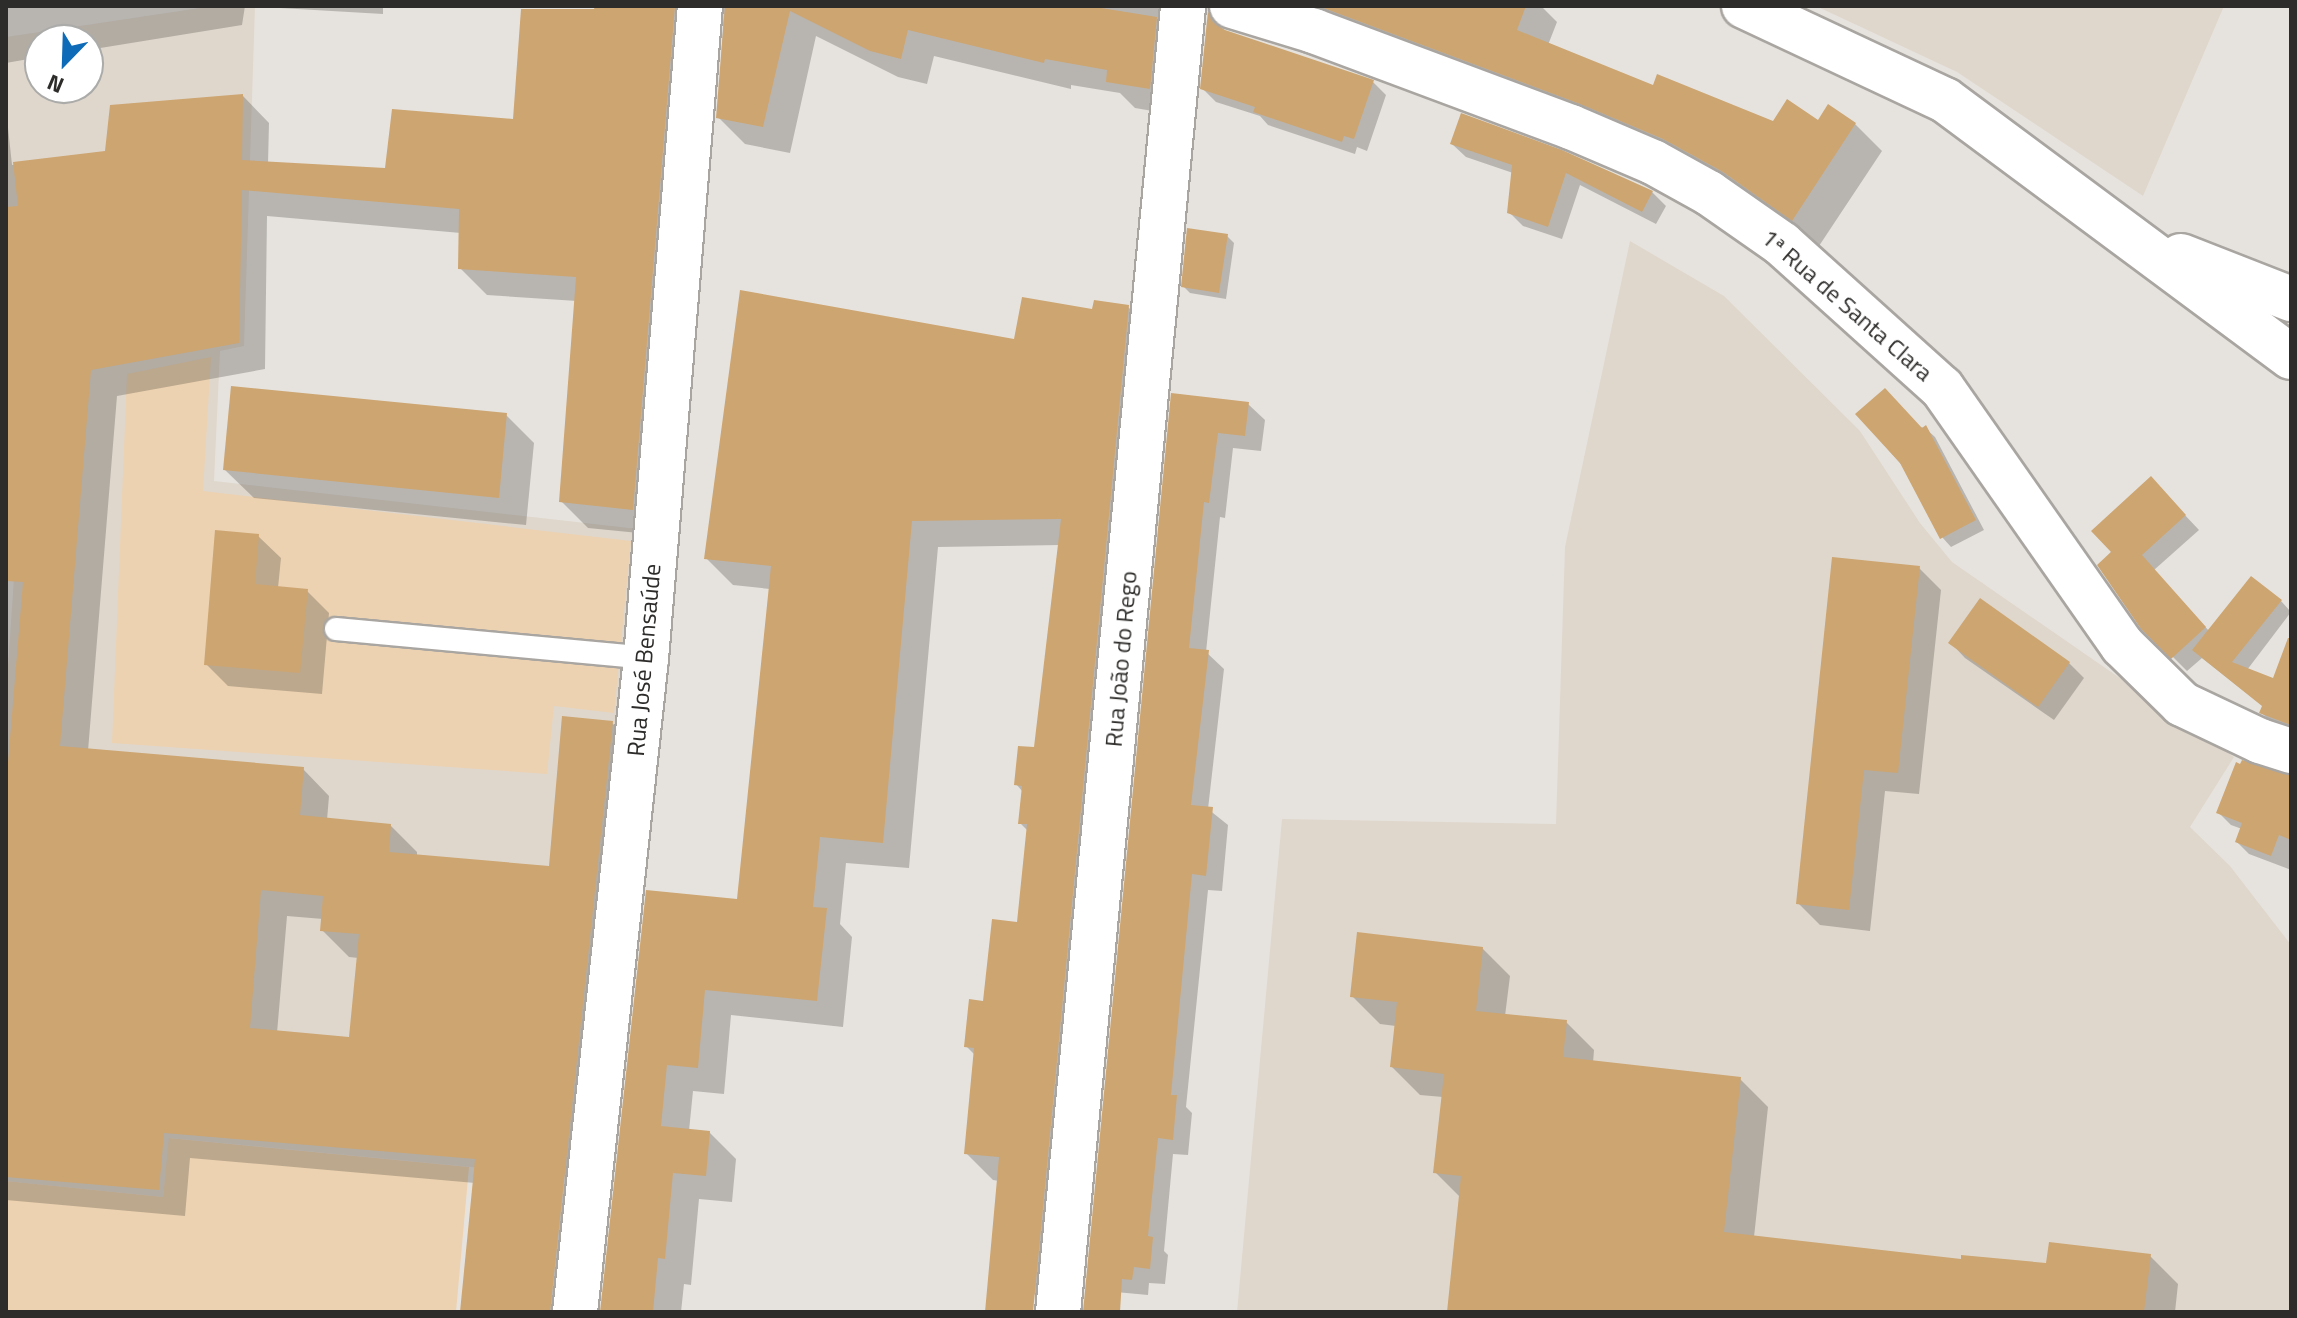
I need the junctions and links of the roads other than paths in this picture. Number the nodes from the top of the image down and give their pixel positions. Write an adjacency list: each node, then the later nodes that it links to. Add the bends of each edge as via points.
1 (700, 6): 9 (street, Rua José Bensaúde)
2 (1183, 6): 12 (street, Rua João do Rego)
3 (1232, 6): 10 (street, 1ª Rua de Santa Clara, via 1328,36 1653,162 1782,244 1942,388 2122,645 2182,704)
4 (1744, 6): 5 (street, via 1945,100)
5 (2130, 236): 6 (street); 7 (street)
6 (2291, 299)
7 (2291, 357)
8 (336, 629): 9 (lane)
9 (646, 658): 11 (street, Rua José Bensaúde)
10 (2291, 751)
11 (575, 1312)
12 (1058, 1312)

